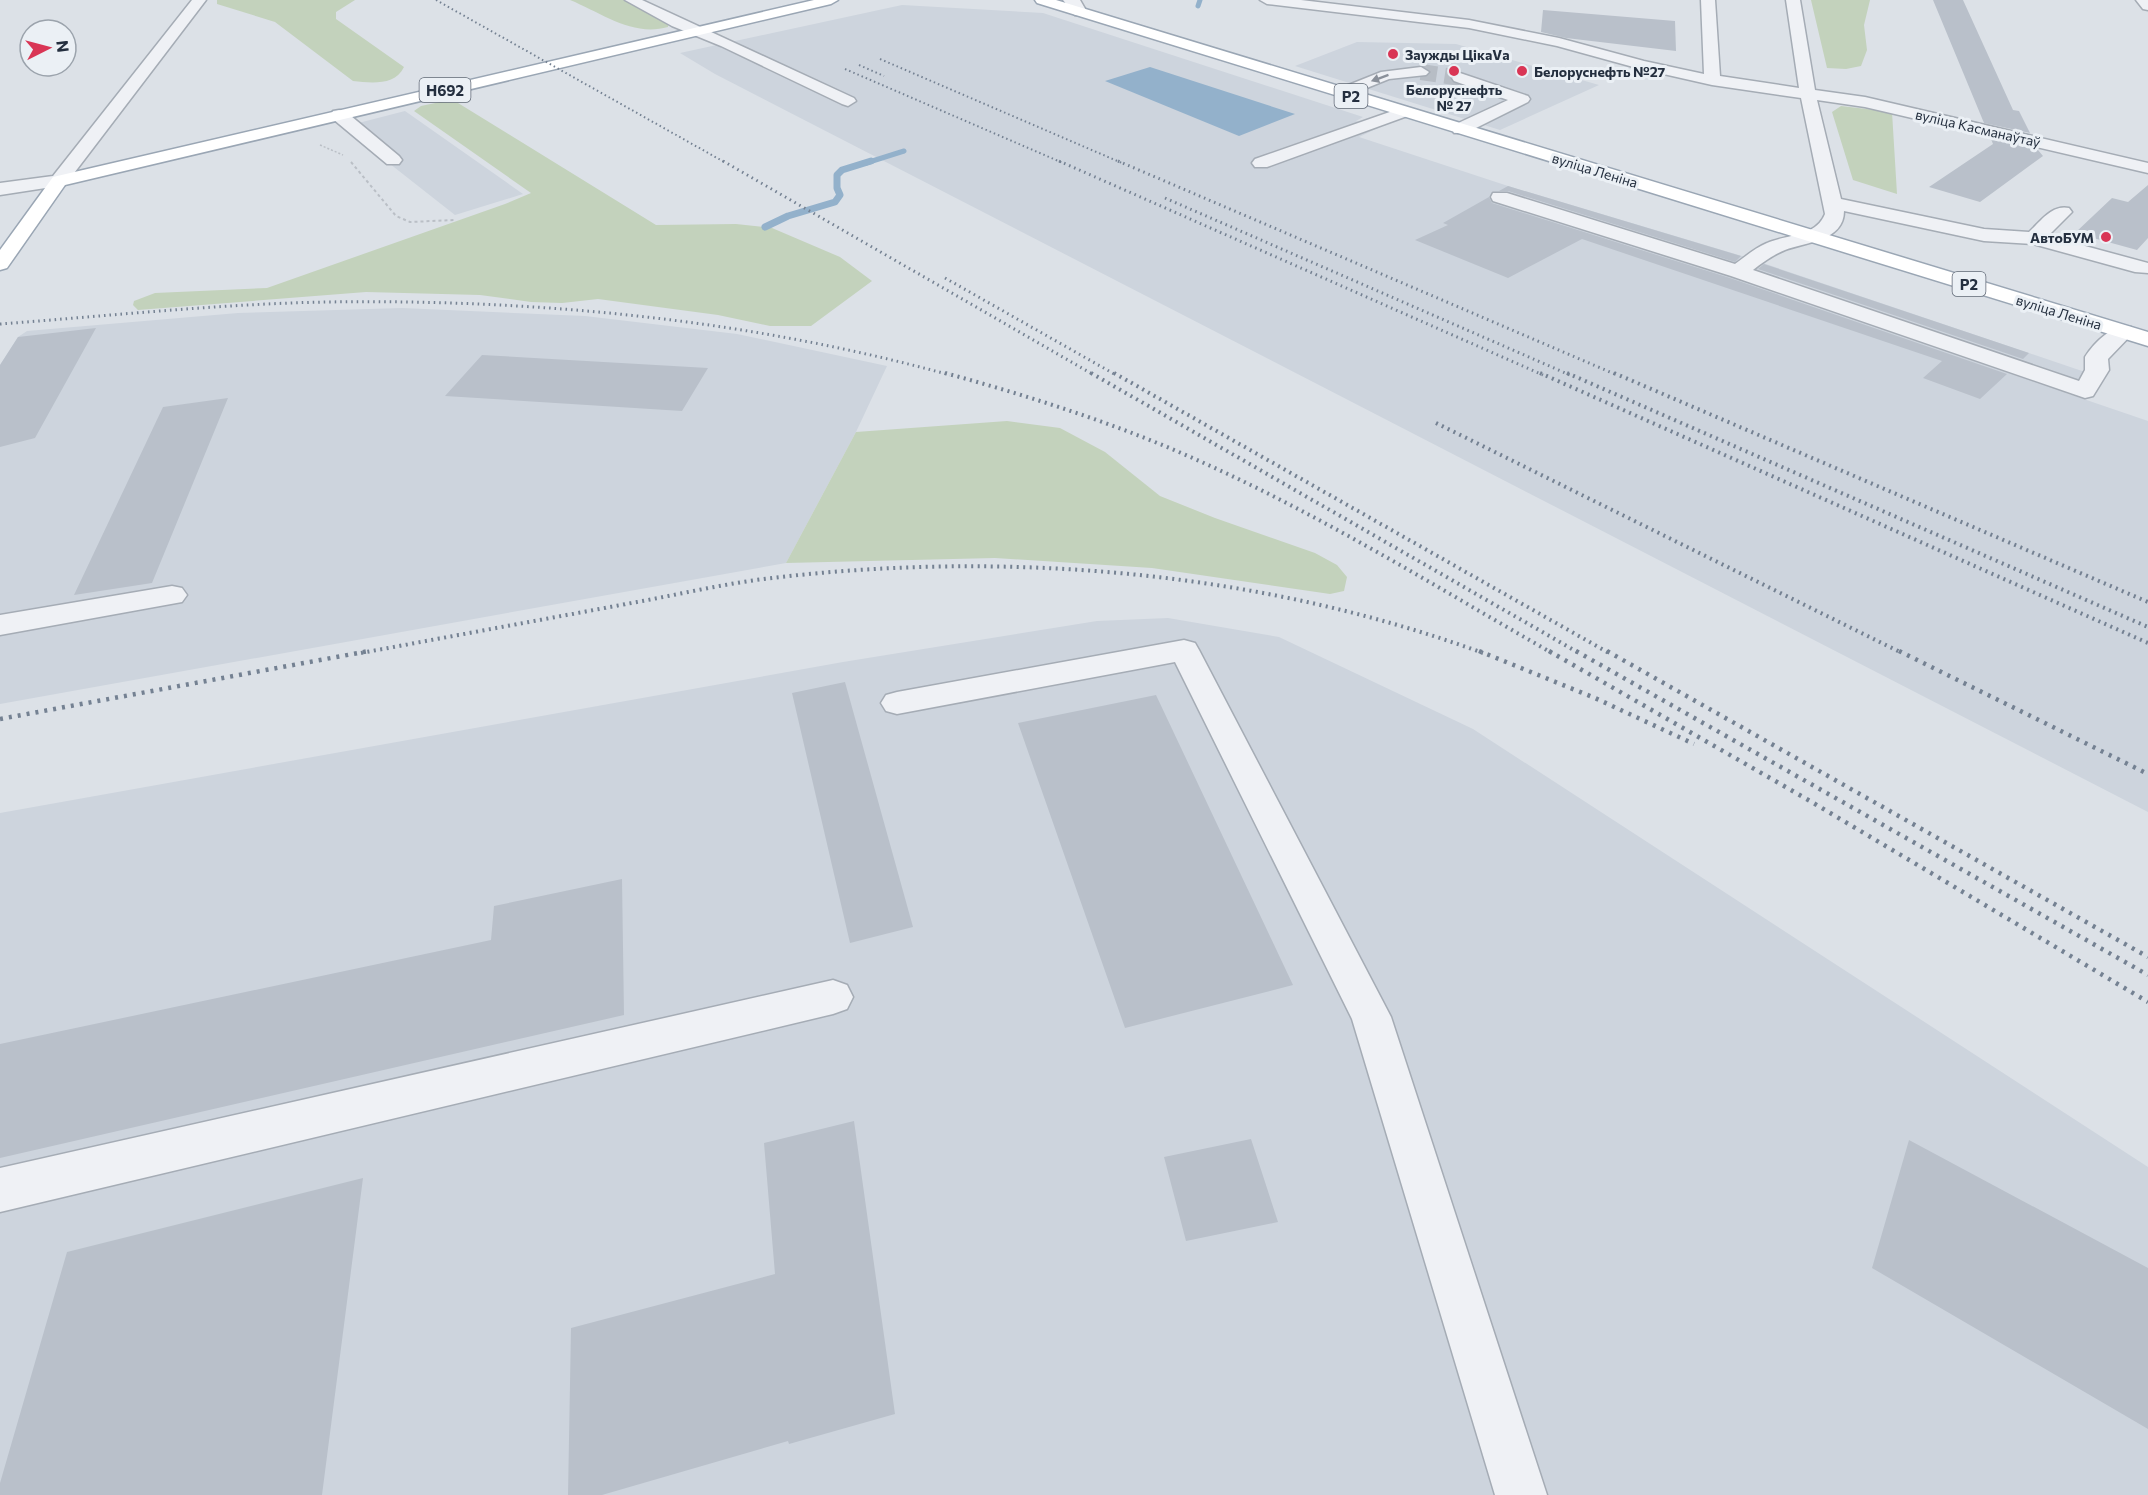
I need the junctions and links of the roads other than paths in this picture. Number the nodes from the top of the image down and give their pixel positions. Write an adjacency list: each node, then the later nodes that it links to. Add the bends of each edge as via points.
1 (199, 0): 26 (street)
2 (632, 0): 13 (street)
3 (831, 0): 13 (main road, Н692)
4 (1042, 0): 9 (main road, вуліца Леніна / Р2)
5 (1267, 0): 12 (street, вуліца Касманаўтаў)
6 (1708, 0): 16 (street)
7 (1793, 0): 18 (street)
8 (2143, 0): 10 (street)
9 (1075, 6): 17 (main road, вуліца Леніна / Р2)
10 (2148, 6)
11 (1475, 8): 12 (street)
12 (1469, 24): 16 (street, вуліца Касманаўтаў)
13 (697, 31): 19 (street); 21 (main road, Н692)
14 (1421, 72): 17 (street, one-way to 17, via 1386,75)
15 (1460, 78): 22 (street, via 1522,99)
16 (1712, 80): 18 (street, вуліца Касманаўтаў)
17 (1342, 93): 20 (main road, вуліца Леніна / Р2)
18 (1808, 94): 25 (street, вуліца Касманаўтаў, via 1865,102); 29 (street)
19 (848, 101)
20 (1404, 112): 22 (main road, вуліца Леніна / Р2); 24 (street)
21 (339, 115): 23 (street); 26 (main road, Н692)
22 (1460, 129): 31 (main road, вуліца Леніна / Р2)
23 (393, 160)
24 (1261, 163)
25 (2148, 168)
26 (59, 181): 27 (street, Н692); 33 (main road)
27 (0, 189)
28 (1500, 197): 35 (street)
29 (1834, 204): 31 (street, via 1833,221); 32 (street, via 1984,235)
30 (2062, 212): 32 (street)
31 (1814, 237): 35 (street, via 1772,249); 36 (main road, вуліца Леніна / Р2)
32 (2034, 238): 34 (street)
33 (0, 264)
34 (2142, 268)
35 (1738, 272): 36 (street, via 2085,391 2097,370 2096,357)
36 (2123, 332): 37 (main road, вуліца Леніна / Р2)
37 (2148, 339)
38 (172, 595): 39 (street)
39 (0, 625)
40 (897, 703): 43 (street, via 1184,650 1371,1017)
41 (833, 997): 42 (street)
42 (0, 1190)
43 (1521, 1495)

